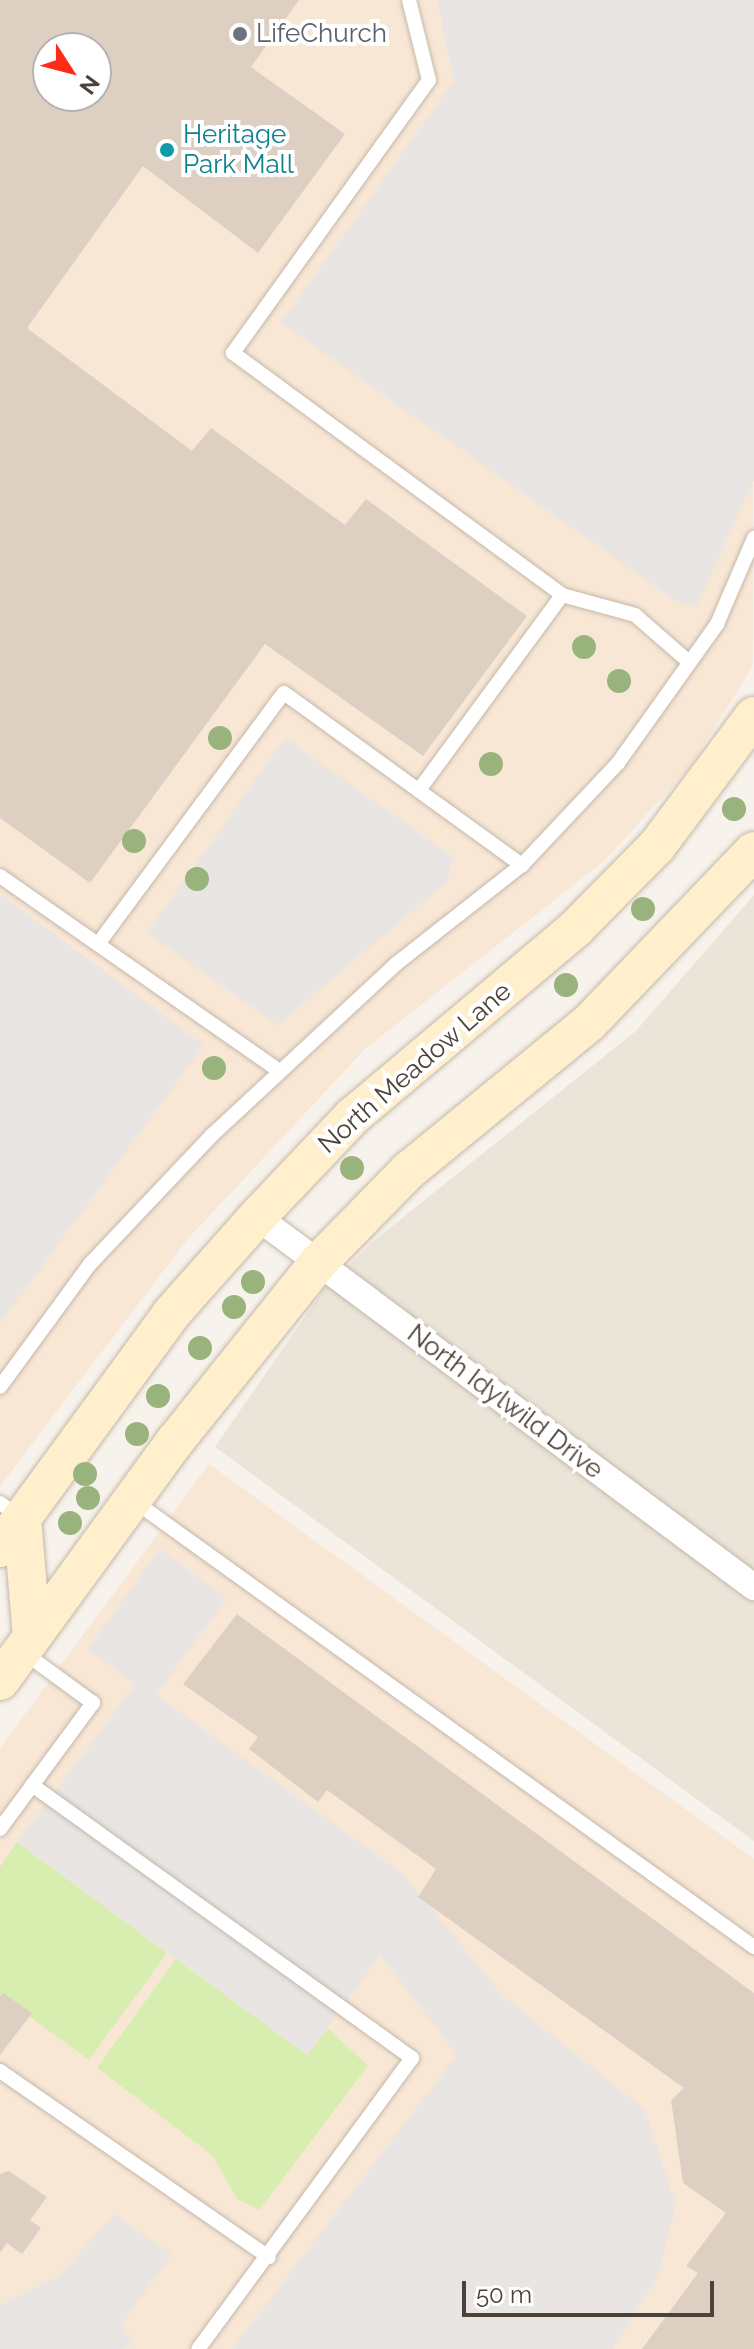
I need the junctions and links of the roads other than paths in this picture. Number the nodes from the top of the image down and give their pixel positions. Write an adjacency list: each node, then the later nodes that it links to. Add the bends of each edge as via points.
1 (409, 0): 3 (lane, via 429,80 233,353)
2 (754, 538): 4 (lane, via 717,624)
3 (562, 595): 4 (lane, via 635,615); 6 (lane)
4 (689, 662): 8 (lane, via 618,763)
5 (754, 716): 12 (street, North Meadow Lane, via 657,846 576,928 353,1116)
6 (419, 790): 8 (lane); 10 (lane, via 284,693)
7 (754, 851): 13 (street, via 589,1023 408,1171)
8 (522, 865): 11 (lane)
9 (0, 876): 10 (lane)
10 (98, 944): 11 (lane)
11 (278, 1070): 14 (lane, via 90,1264)
12 (257, 1217): 13 (street, North Idylwild Drive); 16 (street, North Meadow Lane, via 171,1314)
13 (318, 1263): 15 (street); 17 (street, North Idylwild Drive)
14 (0, 1387)
15 (133, 1500): 18 (street); 21 (lane)
16 (7, 1523): 18 (street)
17 (754, 1587)
18 (18, 1656): 19 (lane, via 93,1703)
19 (32, 1785): 20 (lane); 23 (lane, via 412,2058)
20 (0, 1829)
21 (754, 1947)
22 (0, 2071): 23 (lane)
23 (269, 2257): 24 (lane)
24 (198, 2349)

